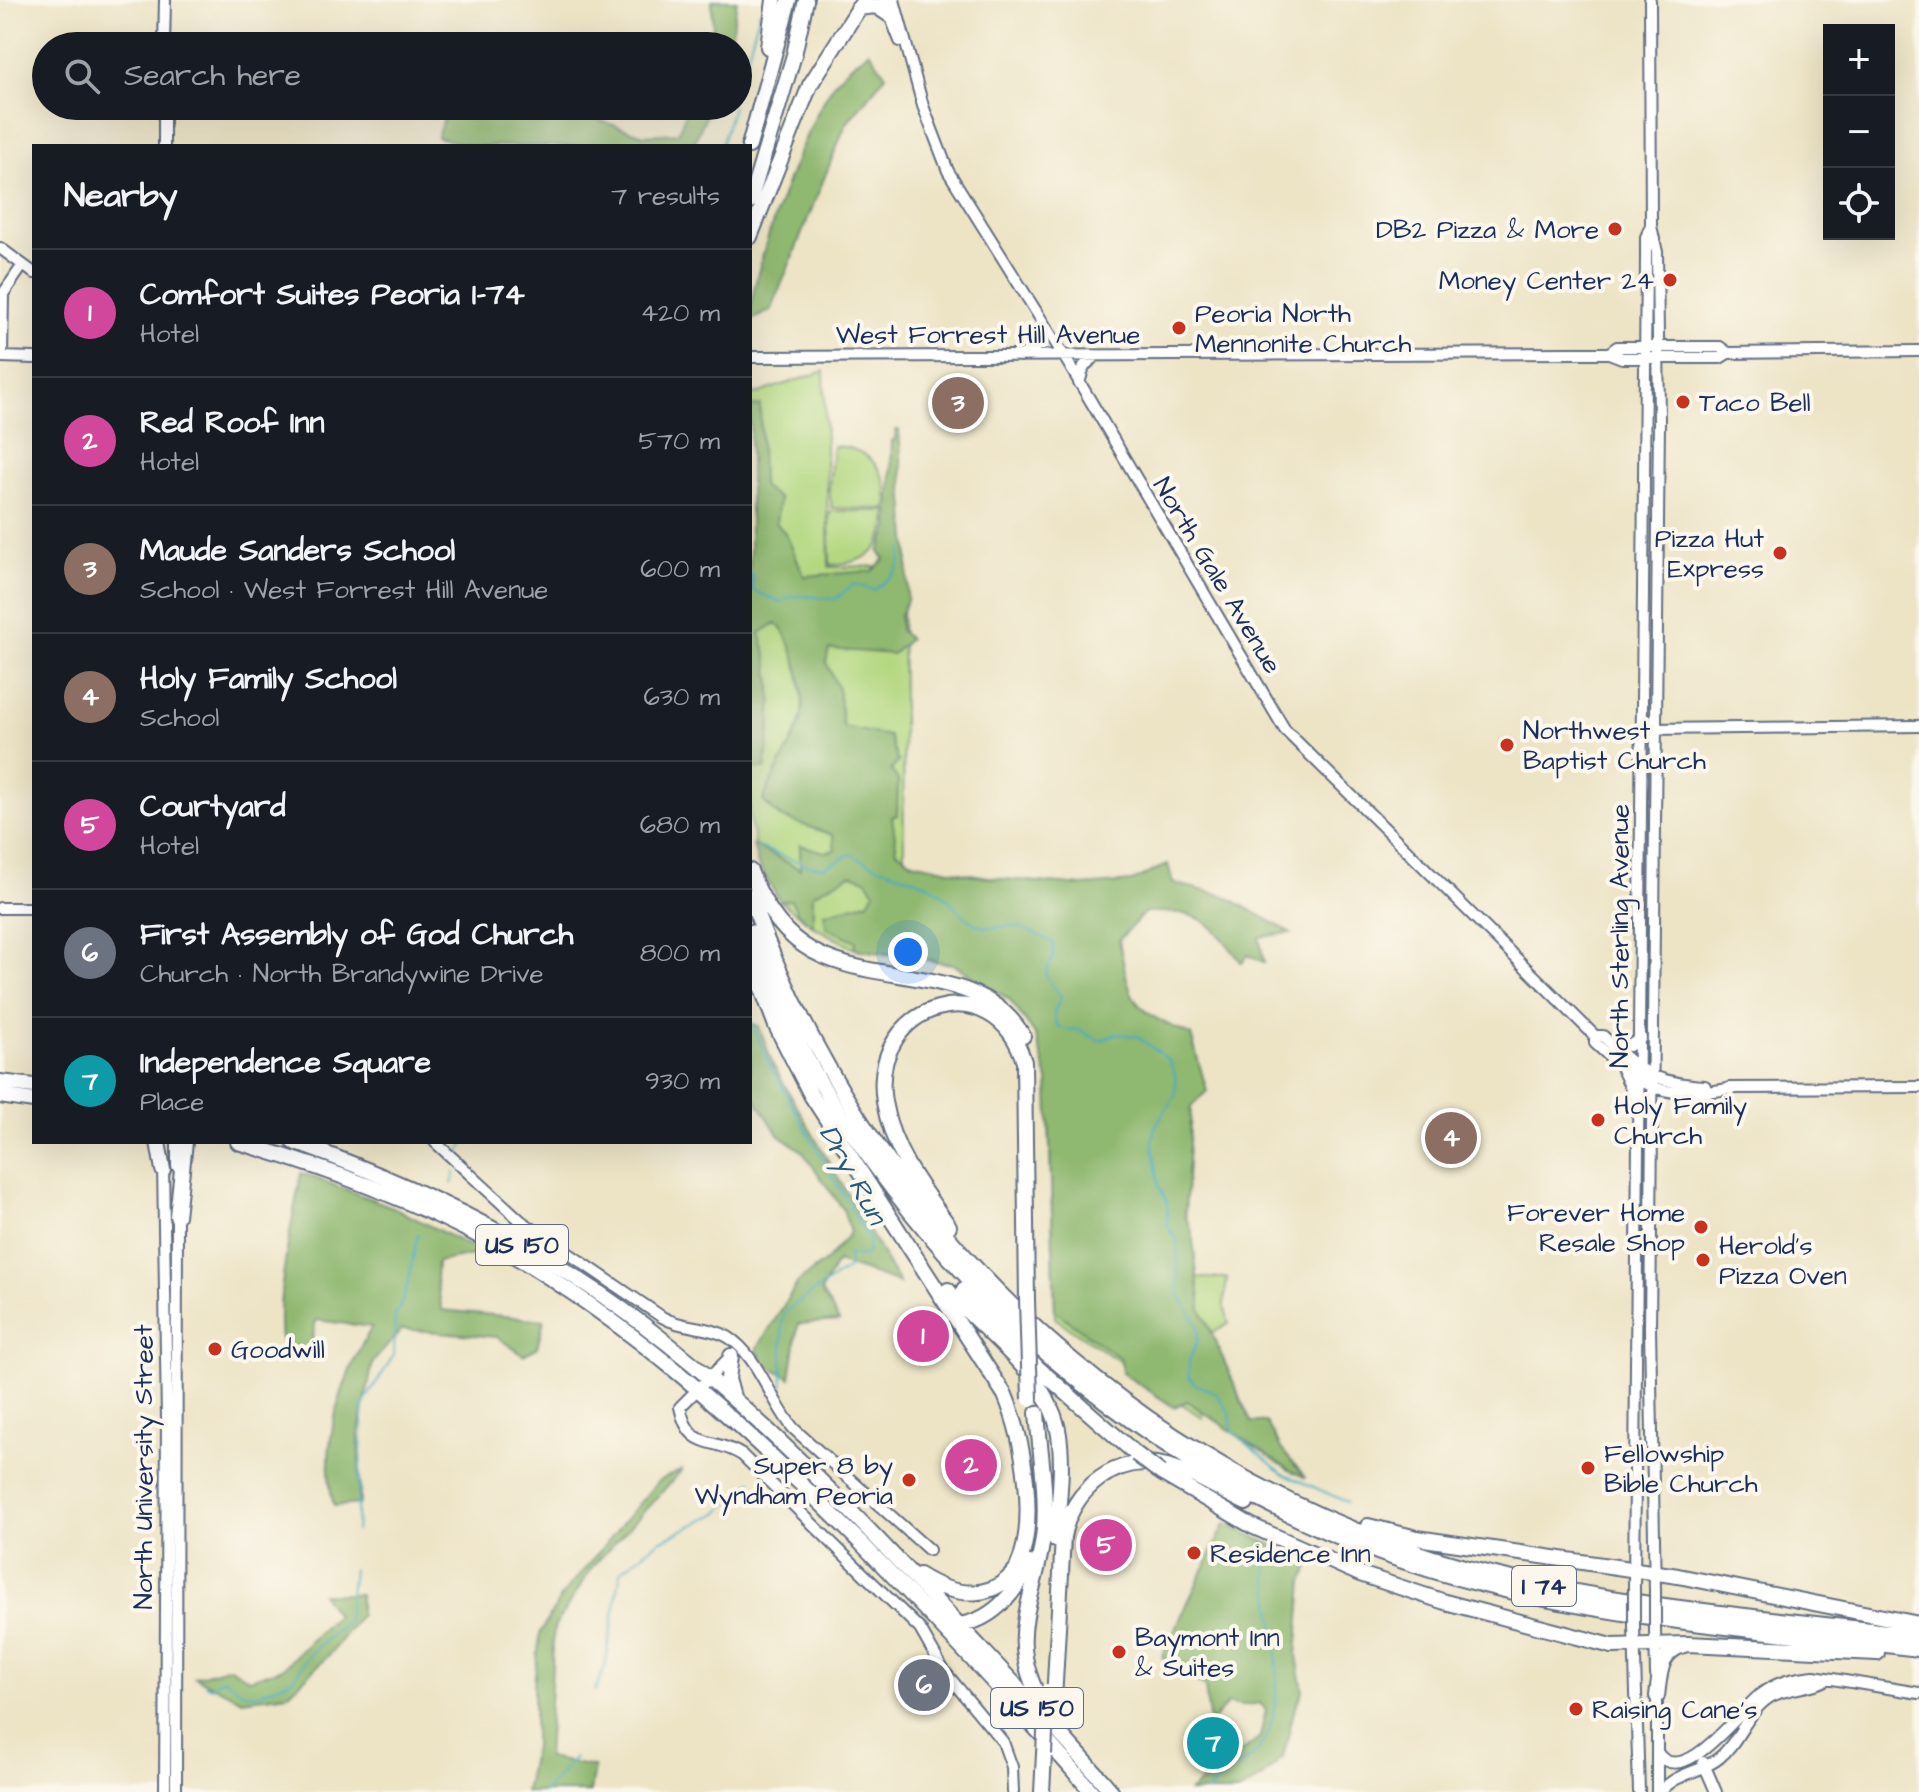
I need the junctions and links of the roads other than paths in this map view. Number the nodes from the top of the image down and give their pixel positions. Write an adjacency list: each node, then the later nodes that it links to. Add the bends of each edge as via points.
1 (165, 0): 10 (main road)
2 (774, 0): 12 (highway, via 771,35)
3 (789, 0): 17 (highway)
4 (806, 0): 18 (highway)
5 (884, 0): 9 (main road, North Gale Avenue)
6 (894, 0): 11 (main road, North Gale Avenue)
7 (1650, 0): 24 (main road, North Sterling Avenue, via 1651,226 1646,237)
8 (861, 4): 9 (highway); 19 (highway, via 810,85)
9 (891, 16): 11 (main road, North Gale Avenue)
10 (164, 32)
11 (909, 61): 23 (main road, North Gale Avenue, via 948,171)
12 (752, 108)
13 (164, 120): 15 (main road)
14 (749, 120): 16 (highway)
15 (164, 144)
16 (743, 144)
17 (750, 144)
18 (752, 194)
19 (752, 232)
20 (0, 248): 21 (main road)
21 (23, 265): 22 (main road); 33 (main road, via 3,294)
22 (32, 272)
23 (1042, 323): 30 (main road, via 1035,347); 31 (main road, North Gale Avenue)
24 (1652, 325): 25 (main road); 27 (main road); 28 (main road, North Sterling Avenue)
25 (1684, 347): 28 (main road, West Forrest Hill Avenue); 29 (main road, West Forrest Hill Avenue, via 1720,347)
26 (1919, 351): 29 (main road, West Forrest Hill Avenue)
27 (1624, 353): 28 (main road, West Forrest Hill Avenue); 32 (main road, West Forrest Hill Avenue); 38 (main road)
28 (1652, 353): 36 (main road, West Forrest Hill Avenue); 38 (main road, North Sterling Avenue); 39 (main road, North Sterling Avenue)
29 (1728, 353): 36 (main road, West Forrest Hill Avenue)
30 (1020, 356): 31 (main road, West Forrest Hill Avenue); 34 (main road, West Forrest Hill Avenue)
31 (1064, 356): 32 (main road, West Forrest Hill Avenue); 37 (main road, North Gale Avenue)
32 (1096, 356): 37 (main road, via 1084,366)
33 (1, 357): 35 (main road)
34 (752, 357)
35 (32, 358)
36 (1679, 359): 39 (main road, via 1664,371)
37 (1079, 383): 48 (main road, North Gale Avenue, via 1285,730)
38 (1646, 384): 41 (main road, North Sterling Avenue)
39 (1659, 421): 41 (main road, North Sterling Avenue)
40 (1919, 726): 41 (main road)
41 (1648, 729): 49 (main road, North Sterling Avenue); 54 (main road, North Sterling Avenue)
42 (752, 875): 74 (highway, via 776,920 807,948 981,996 1019,1028 1033,1066)
43 (752, 901): 73 (highway, I 74, via 795,1007 854,1114 910,1193)
44 (0, 908): 45 (main road)
45 (32, 908)
46 (752, 937): 72 (highway, I 74, via 829,1097)
47 (752, 961): 63 (highway, via 787,1050)
48 (1595, 1036): 50 (main road, North Gale Avenue); 51 (main road, North Gale Avenue, via 1595,1043)
49 (1641, 1038): 50 (main road, via 1629,1046); 52 (main road, North Sterling Avenue)
50 (1613, 1046): 52 (main road, North Gale Avenue)
51 (1621, 1067): 52 (main road, North Gale Avenue); 61 (main road)
52 (1640, 1077): 54 (main road); 61 (main road, North Sterling Avenue)
53 (0, 1082): 55 (highway)
54 (1652, 1083): 57 (main road); 58 (main road); 62 (main road, North Sterling Avenue)
55 (32, 1086)
56 (1919, 1087): 57 (main road)
57 (1735, 1088): 58 (main road)
58 (1676, 1093): 62 (main road, via 1659,1099)
59 (0, 1096): 60 (highway)
60 (30, 1101)
61 (1640, 1108): 84 (main road, North Sterling Avenue)
62 (1652, 1112): 85 (main road, North Sterling Avenue)
63 (831, 1127): 83 (highway, via 1005,1395 1019,1437 1025,1480 1026,1536); 97 (highway, via 946,1288 1037,1384 1053,1413 1060,1459)
64 (160, 1144): 70 (highway)
65 (177, 1144): 71 (main road, North University Street)
66 (185, 1144): 71 (highway)
67 (245, 1144): 77 (highway, US 150, via 388,1193 476,1235)
68 (299, 1144): 77 (highway, US 150, via 410,1187 503,1233 603,1296)
69 (437, 1144): 75 (main road, via 521,1221 662,1317)
70 (163, 1170): 103 (main road, North University Street)
71 (177, 1216): 104 (main road, North University Street)
72 (921, 1226): 86 (highway, I 74, via 1040,1350 1099,1399 1187,1459 1344,1539 1445,1575); 93 (highway, bridge, via 930,1247 1000,1330 1161,1473 1252,1526 1360,1574 1482,1612)
73 (990, 1286): 74 (highway, via 908,1168 884,1101 884,1069 893,1040 911,1020 939,1007 966,1006 990,1015 1012,1035 1023,1058); 80 (highway, I 74, via 1076,1364)
74 (1032, 1304): 79 (highway, bridge)
75 (721, 1334): 76 (main road); 76 (main road)
76 (732, 1355): 77 (main road); 78 (highway, via 728,1379); 81 (main road, via 760,1373 794,1429)
77 (703, 1382): 78 (highway, US 150); 87 (highway, US 150); 105 (main road, via 680,1407 689,1434 742,1455 911,1620 944,1671 1001,1738 1012,1767)
78 (735, 1401): 82 (highway, US 150)
79 (1035, 1406): 83 (highway, via 1030,1528); 89 (highway, via 1039,1520 1032,1557 1003,1603 981,1619); 99 (highway, via 1044,1527 1023,1649 1032,1685)
80 (1193, 1448): 84 (highway, via 1384,1531); 90 (highway, I 74, via 1337,1522 1488,1573 1604,1596)
81 (929, 1550)
82 (901, 1563): 83 (highway, via 939,1587 964,1594 994,1589); 89 (highway, US 150)
83 (1017, 1568)
84 (1634, 1570): 85 (highway); 93 (main road, North Sterling Avenue, bridge)
85 (1655, 1572): 88 (highway); 92 (main road, North Sterling Avenue, bridge)
86 (1526, 1595): 94 (highway, I 74); 97 (highway, via 1427,1573 1333,1542 1174,1468 1129,1465 1093,1482 1075,1503 1066,1525)
87 (924, 1608): 89 (highway, via 943,1623); 108 (highway, US 150)
88 (1919, 1624)
89 (959, 1625): 99 (highway, US 150)
90 (1919, 1636)
91 (1688, 1644): 92 (highway); 95 (highway); 98 (highway, via 1666,1656)
92 (1655, 1645): 93 (highway); 98 (main road, North Sterling Avenue)
93 (1634, 1647): 110 (main road, North Sterling Avenue)
94 (1919, 1649)
95 (1919, 1657)
96 (1919, 1693): 102 (main road, via 1797,1677 1762,1693)
97 (1051, 1696): 101 (highway, bridge)
98 (1657, 1696): 100 (main road, North Sterling Avenue)
99 (1059, 1732): 109 (highway, US 150)
100 (1657, 1752): 102 (main road, via 1665,1766 1674,1769); 111 (main road, North Sterling Avenue)
101 (1047, 1758): 106 (highway); 107 (highway)
102 (1704, 1764): 111 (main road); 112 (main road)
103 (165, 1792)
104 (176, 1792)
105 (1013, 1792)
106 (1042, 1792)
107 (1049, 1792)
108 (1092, 1792)
109 (1112, 1792)
110 (1639, 1792)
111 (1659, 1792)
112 (1716, 1792)

